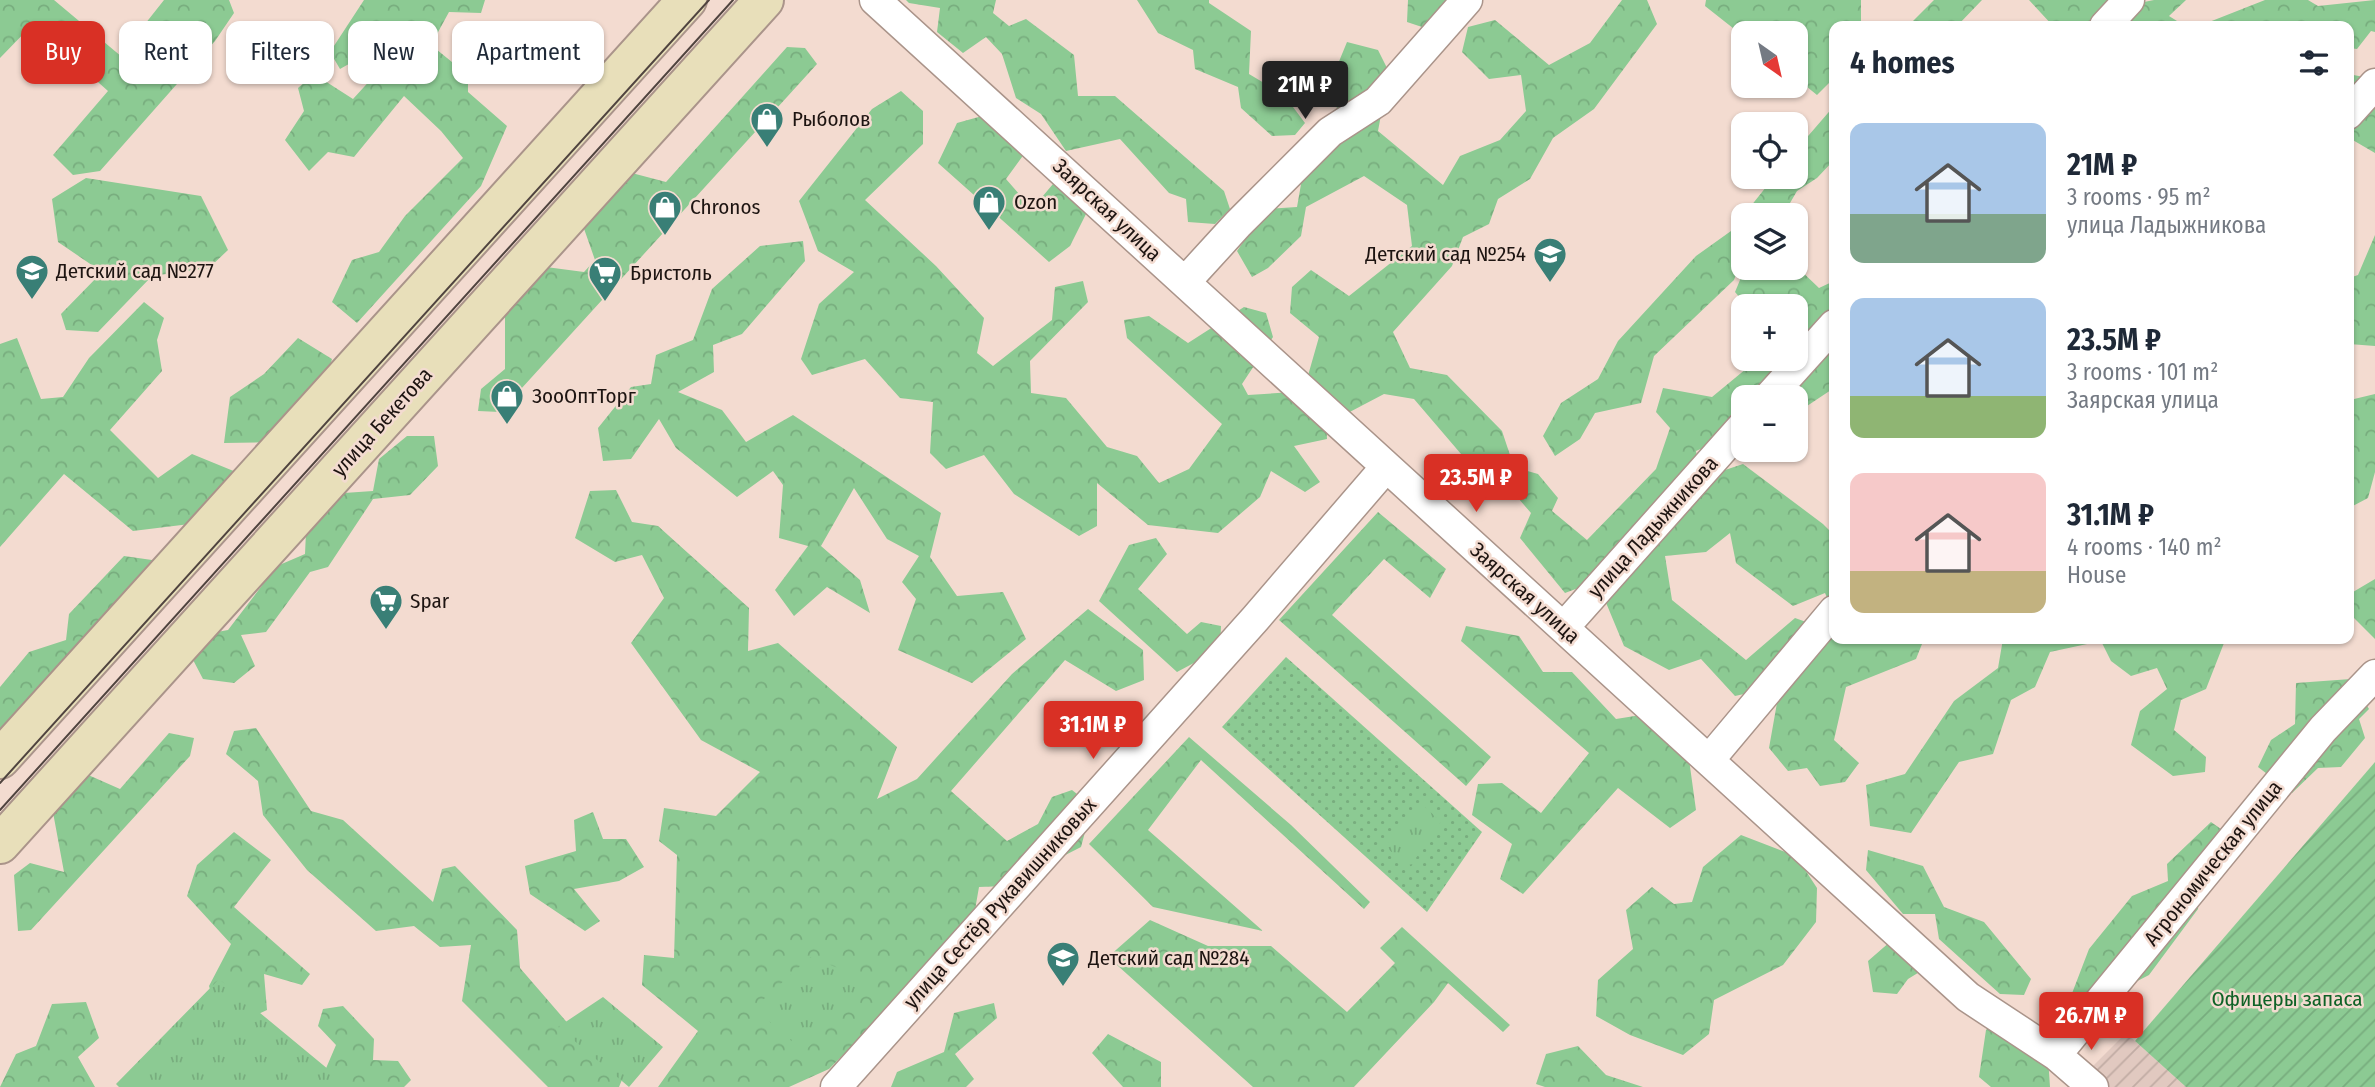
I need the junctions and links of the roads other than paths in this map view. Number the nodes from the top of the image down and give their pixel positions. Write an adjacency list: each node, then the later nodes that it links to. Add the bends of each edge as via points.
1 (687, 0): 17 (main road)
2 (764, 0): 19 (main road, улица Бекетова)
3 (875, 0): 9 (street, Заярская улица)
4 (1467, 0): 9 (street, via 1378,101 1330,132)
5 (2129, 0): 6 (street)
6 (2110, 21)
7 (2375, 84): 8 (street)
8 (2354, 107)
9 (1185, 282): 13 (street, Заярская улица)
10 (1829, 331): 11 (street)
11 (1780, 385)
12 (1731, 439): 15 (street, улица Ладыжникова)
13 (1386, 467): 15 (street, Заярская улица); 21 (street, улица Сестёр Рукавишниковых)
14 (1829, 617): 18 (street)
15 (1564, 627): 18 (street, Заярская улица)
16 (2375, 675): 20 (street, Агрономическая улица, via 2323,729)
17 (0, 759)
18 (1709, 760): 20 (street, Заярская улица, via 1968,997)
19 (0, 844)
20 (2056, 1055): 22 (street, Заярская улица)
21 (836, 1087)
22 (2093, 1087)

